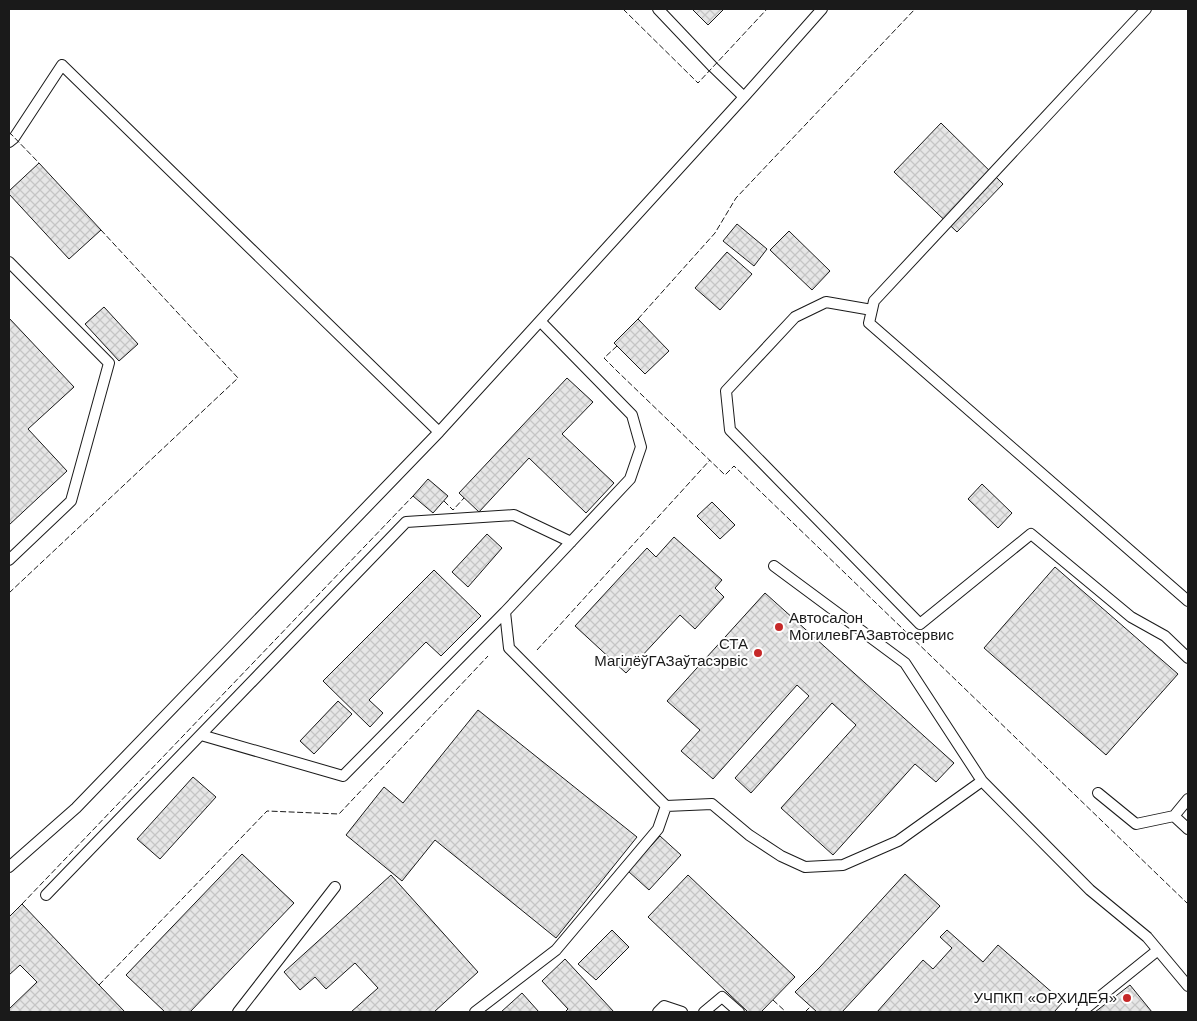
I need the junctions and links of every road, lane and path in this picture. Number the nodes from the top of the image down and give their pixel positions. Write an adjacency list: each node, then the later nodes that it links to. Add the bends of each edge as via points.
1 (658, 9): 4 (lane)
2 (822, 9): 4 (lane)
3 (1146, 9): 7 (lane, via 874,301)
4 (744, 97): 8 (lane)
5 (9, 142): 9 (lane, via 62,65)
6 (9, 262): 11 (lane, via 109,364 71,501)
7 (872, 310): 13 (lane, via 869,323); 15 (lane, via 826,302 794,317 726,391 730,430 920,624 1031,534 1131,617 1164,636)
8 (540, 321): 9 (lane); 10 (lane, via 632,415 641,447 630,479)
9 (439, 432): 23 (lane, via 76,808)
10 (571, 542): 14 (lane); 16 (lane, via 514,515 406,522)
11 (9, 560)
12 (774, 566): 17 (lane, via 905,663)
13 (1188, 601)
14 (504, 612): 16 (lane, via 343,776); 20 (lane, via 509,648)
15 (1188, 658)
16 (201, 735): 25 (lane)
17 (982, 781): 20 (lane, via 898,841 843,865 805,867 781,856 750,836 712,804); 26 (lane, via 1090,890)
18 (1098, 793): 21 (lane, via 1136,824)
19 (1188, 799): 21 (lane)
20 (666, 806): 29 (lane, via 658,829 556,950)
21 (1174, 816): 22 (lane)
22 (1188, 829)
23 (9, 867)
24 (335, 887): 28 (lane)
25 (46, 895)
26 (1158, 950): 27 (lane); 34 (lane)
27 (1188, 986)
28 (238, 1012)
29 (475, 1012)
30 (658, 1012): 31 (lane, via 664,1006)
31 (682, 1012)
32 (704, 1012): 33 (lane, via 722,998)
33 (739, 1012)
34 (1081, 1012)

